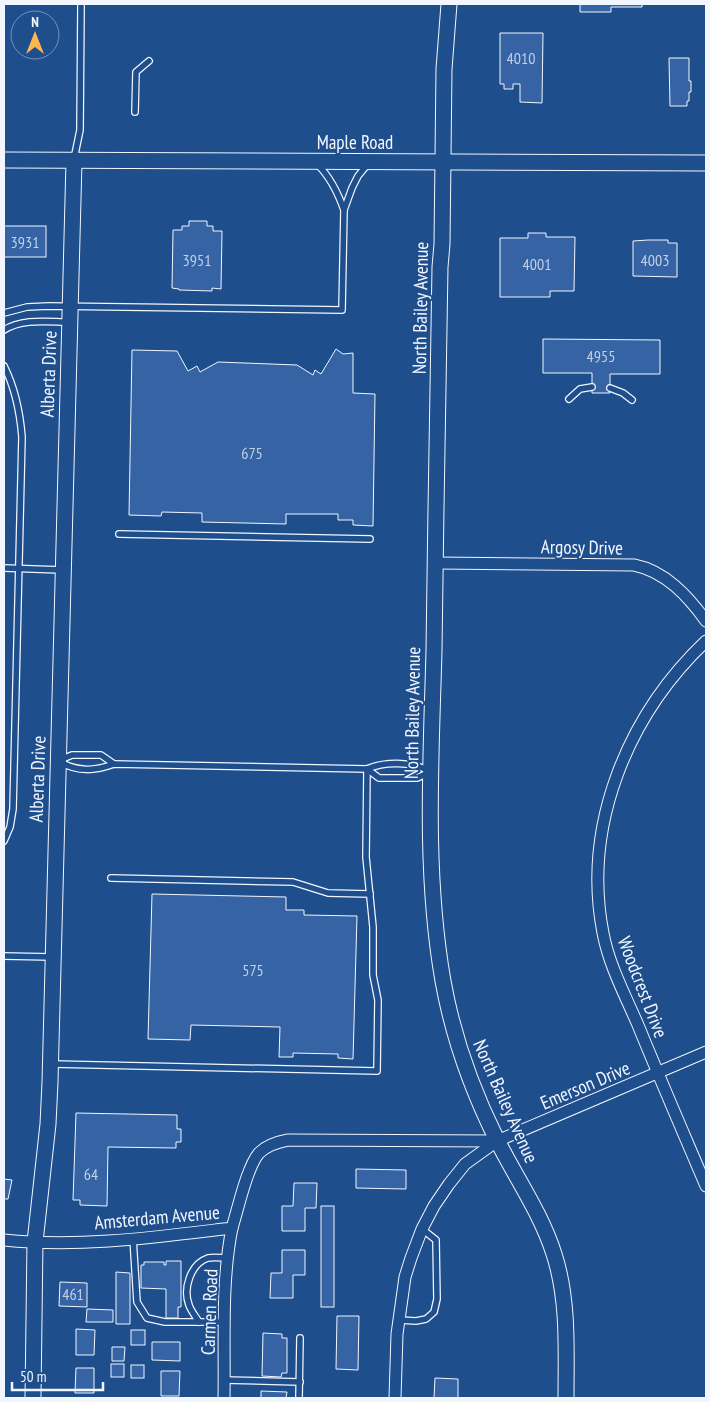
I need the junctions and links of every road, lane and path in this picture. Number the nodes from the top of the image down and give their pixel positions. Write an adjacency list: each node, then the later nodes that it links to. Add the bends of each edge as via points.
1 (81, 4): 6 (lane, via 80,130)
2 (449, 4): 8 (street, North Bailey Avenue)
3 (149, 61): 4 (lane, via 136,72)
4 (135, 112)
5 (4, 160): 6 (street, Maple Road)
6 (74, 161): 7 (street, Maple Road); 12 (street, Alberta Drive)
7 (315, 162): 9 (street, Maple Road); 11 (lane, via 329,176)
8 (442, 162): 9 (street, Maple Road); 10 (street, Maple Road); 23 (street, North Bailey Avenue)
9 (369, 163): 11 (lane, via 352,186)
10 (706, 163)
11 (344, 210): 12 (lane, via 342,310)
12 (70, 306): 13 (lane, via 27,307); 14 (street, Alberta Drive)
13 (4, 313)
14 (70, 322): 15 (lane, via 32,322); 26 (street, Alberta Drive)
15 (4, 330)
16 (4, 366): 25 (lane, via 20,412 22,437)
17 (592, 387): 19 (lane, via 580,389)
18 (610, 388): 20 (lane)
19 (569, 398)
20 (632, 400)
21 (119, 534): 22 (lane)
22 (370, 539)
23 (436, 563): 27 (street, Argosy Drive, via 634,565 659,573 671,582); 32 (street, North Bailey Avenue)
24 (4, 568): 25 (lane)
25 (19, 568): 26 (lane); 33 (lane, via 13,809)
26 (63, 570): 29 (street, Alberta Drive)
27 (706, 621)
28 (706, 641): 40 (street, Woodcrest Drive, via 667,683 637,730 612,790 599,859 598,894 603,934)
29 (58, 761): 30 (lane, via 72,769 101,769); 30 (lane, via 72,755 101,755); 37 (street, Alberta Drive)
30 (114, 764): 31 (lane)
31 (367, 769): 32 (lane, via 379,764 417,765); 32 (lane, via 379,778 417,778); 35 (lane, via 366,856)
32 (431, 771): 41 (street, North Bailey Avenue, via 430,861 443,981 452,1025 467,1072)
33 (4, 841)
34 (111, 878): 35 (lane, via 293,882 328,893)
35 (370, 894): 39 (lane, via 378,1000 377,1070)
36 (4, 956): 37 (lane)
37 (52, 956): 39 (street, Alberta Drive)
38 (706, 1052): 40 (street, Emerson Drive)
39 (50, 1064): 47 (street, Alberta Drive, via 48,1124)
40 (656, 1073): 41 (street, Emerson Drive); 42 (street, Woodcrest Drive)
41 (497, 1141): 43 (street, Amsterdam Avenue, via 277,1142 267,1146 253,1161); 44 (street, Emerson Drive, via 466,1164 444,1192); 59 (street, North Bailey Avenue, via 547,1233 555,1256 565,1312)
42 (706, 1186)
43 (232, 1228): 45 (street, Amsterdam Avenue); 48 (street, Carmen Road)
44 (422, 1229): 49 (street, Emerson Drive, via 405,1277); 49 (lane, via 436,1240 437,1299 434,1312 426,1319)
45 (132, 1238): 47 (street, Amsterdam Avenue); 50 (lane, via 137,1302 147,1318 164,1322)
46 (4, 1240): 47 (street, Amsterdam Avenue)
47 (35, 1242): 55 (street, Alberta Drive)
48 (228, 1258): 50 (lane, via 209,1258 201,1262 188,1281 186,1294 189,1306); 51 (street, Carmen Road)
49 (399, 1320): 58 (street, Emerson Drive)
50 (199, 1322): 51 (lane)
51 (225, 1322): 53 (street, Carmen Road)
52 (300, 1338): 54 (lane)
53 (224, 1380): 54 (lane); 56 (street, Carmen Road)
54 (300, 1382): 57 (lane)
55 (33, 1398)
56 (224, 1398)
57 (299, 1398)
58 (395, 1398)
59 (566, 1398)

